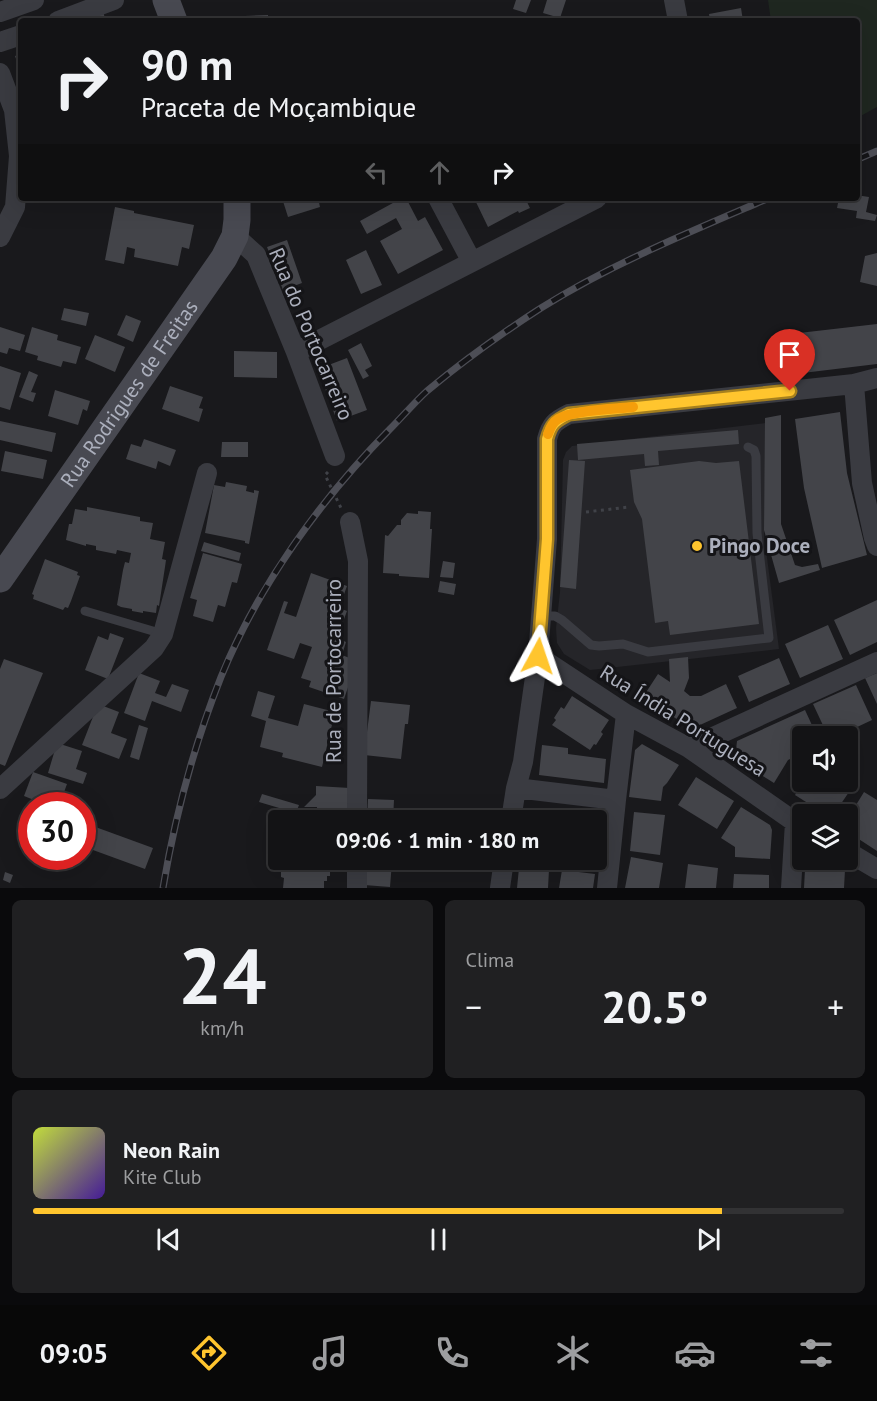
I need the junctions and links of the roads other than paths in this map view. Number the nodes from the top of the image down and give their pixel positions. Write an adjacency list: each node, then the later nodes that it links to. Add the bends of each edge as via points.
1 (34, 0): 5 (street)
2 (114, 0): 6 (street)
3 (166, 0): 7 (main road)
4 (674, 0): 8 (street)
5 (0, 12)
6 (66, 18)
7 (173, 18)
8 (677, 18)
9 (18, 36): 10 (street)
10 (0, 42)
11 (0, 73): 12 (street, via 14,110)
12 (9, 141): 13 (street)
13 (18, 154)
14 (18, 169): 19 (street, via 15,207)
15 (237, 201): 18 (main road, Rua Rodrigues de Freitas)
16 (440, 201): 20 (street)
17 (591, 201): 20 (street)
18 (235, 236): 21 (street, Rua do Portocarreiro, via 256,255); 30 (main road, Rua Rodrigues de Freitas, via 224,258)
19 (0, 237)
20 (472, 262): 21 (street)
21 (296, 352): 25 (street, Rua do Portocarreiro)
22 (877, 378): 23 (street)
23 (854, 384): 27 (street); 32 (street, via 569,414 556,420 547,439 547,539)
24 (748, 447): 32 (lane, via 756,456 757,533 769,638 648,652 623,644 591,645 562,620)
25 (335, 456)
26 (207, 473): 33 (street)
27 (869, 482): 29 (street)
28 (350, 522): 41 (street, Rua de Portocarreiro, via 358,561)
29 (877, 546)
30 (0, 578)
31 (85, 611): 33 (lane)
32 (541, 616): 34 (street)
33 (163, 634): 39 (street, via 154,648)
34 (538, 656): 36 (street, Rua Índia Portuguesa); 38 (street)
35 (877, 662): 37 (street)
36 (626, 714): 37 (street, Rua Índia Portuguesa); 40 (street)
37 (689, 748): 43 (street, Rua Índia Portuguesa)
38 (516, 788): 40 (street); 42 (street)
39 (0, 789)
40 (616, 800): 51 (street)
41 (357, 810)
42 (513, 810)
43 (792, 820)
44 (858, 858): 45 (street)
45 (877, 869)
46 (357, 870): 49 (street)
47 (503, 870): 50 (street)
48 (793, 870): 52 (street)
49 (357, 888)
50 (500, 888)
51 (607, 888)
52 (791, 888)

